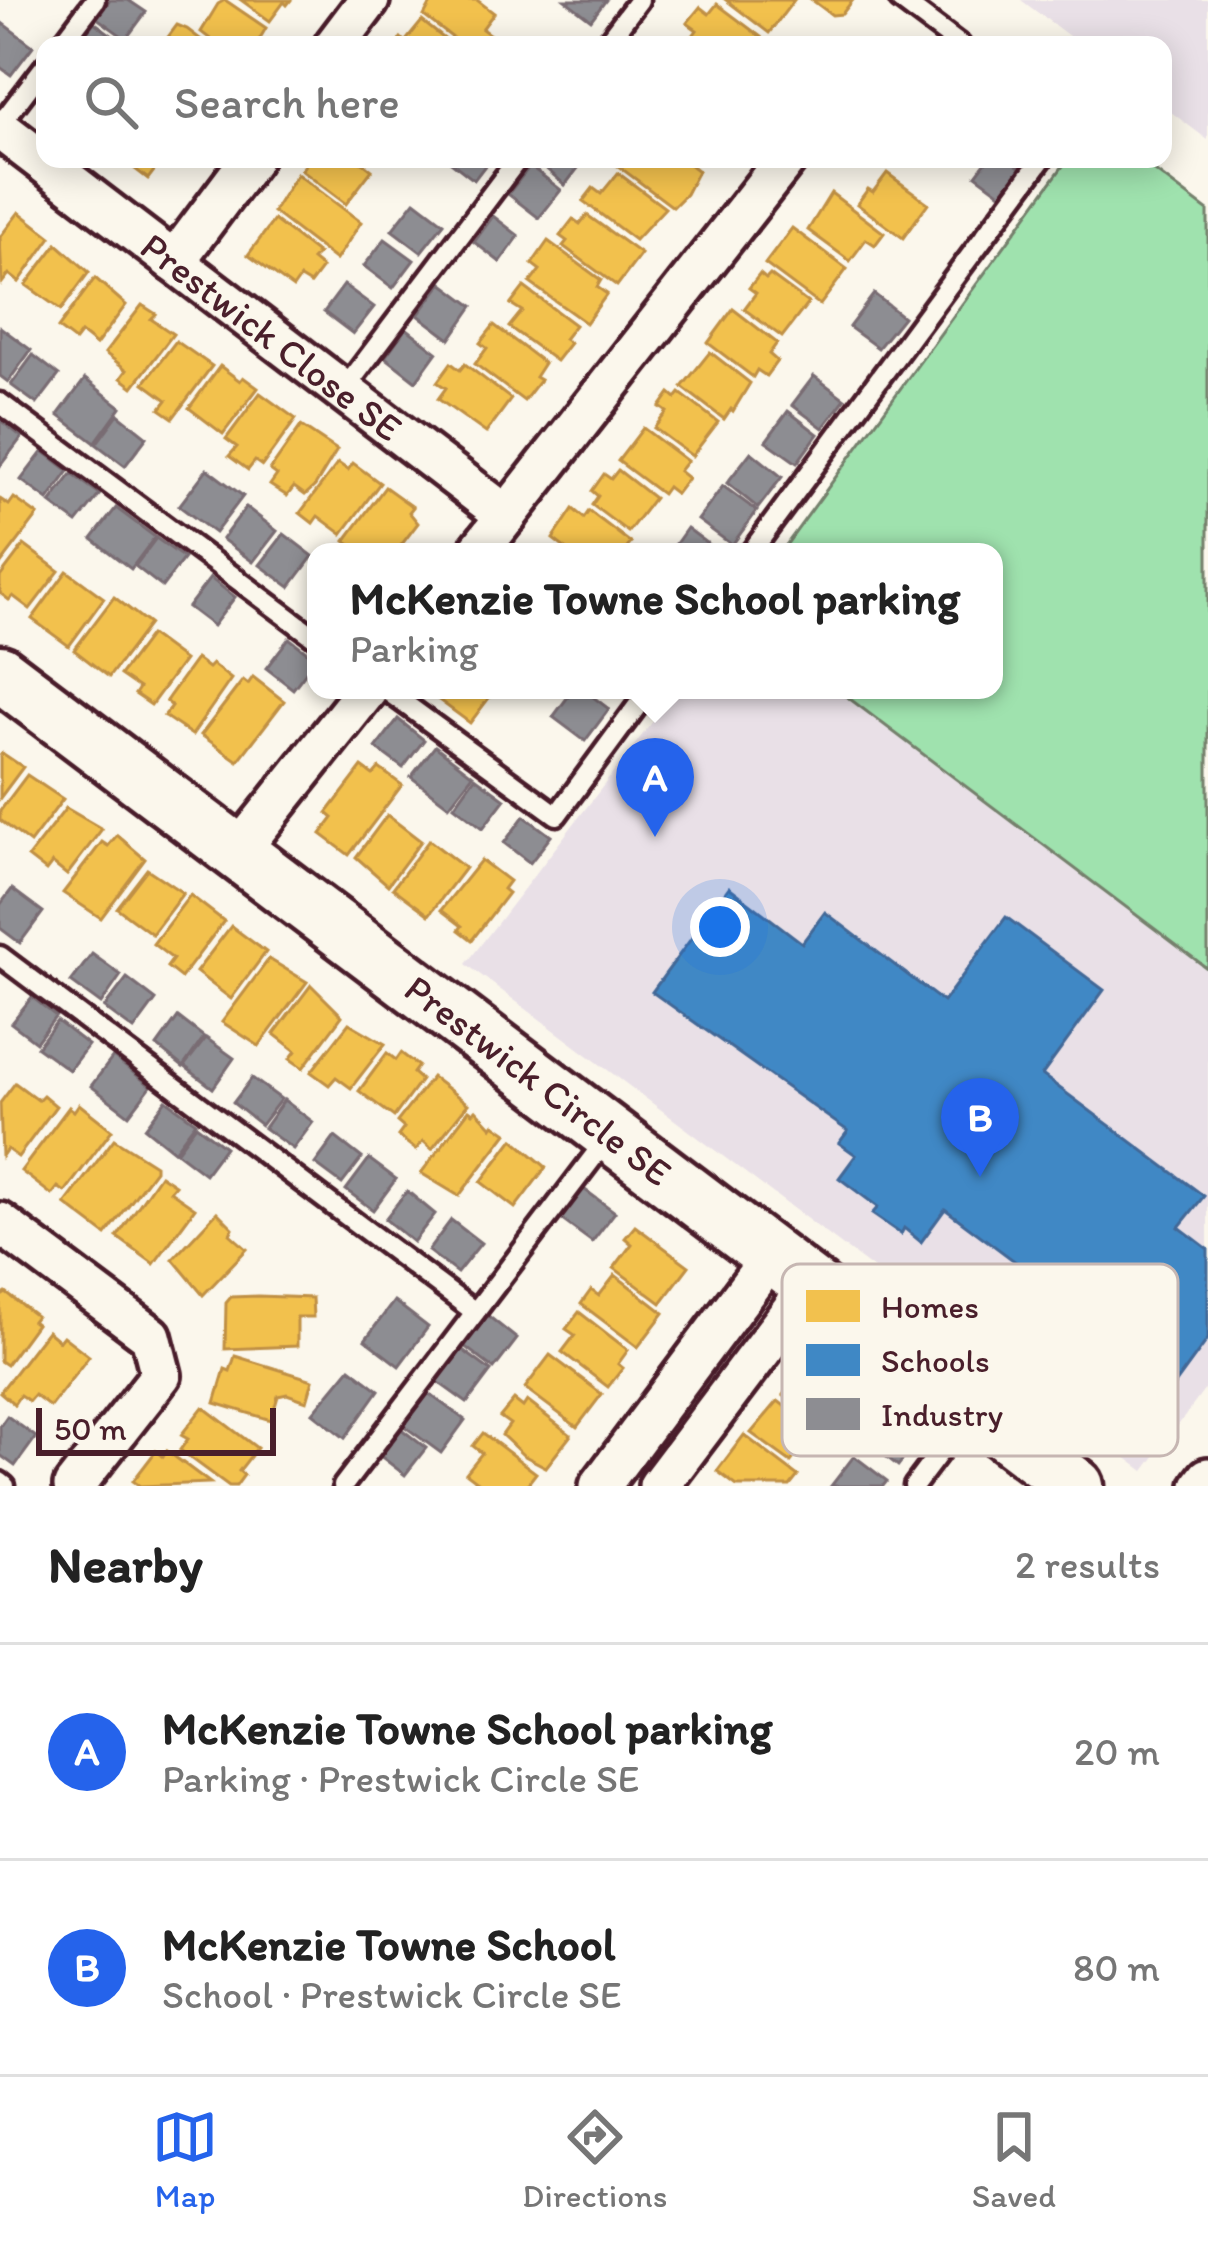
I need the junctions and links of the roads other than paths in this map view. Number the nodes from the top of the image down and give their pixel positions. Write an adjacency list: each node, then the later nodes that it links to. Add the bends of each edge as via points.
1 (94, 0): 5 (lane)
2 (369, 0): 6 (street)
3 (639, 0): 7 (lane)
4 (900, 0): 8 (lane)
5 (68, 36)
6 (342, 36)
7 (611, 36)
8 (948, 36)
9 (36, 78): 10 (lane)
10 (0, 127): 11 (street, Prestwick Close SE)
11 (36, 155)
12 (53, 168): 17 (street, Prestwick Close SE)
13 (244, 168): 17 (street)
14 (511, 168): 18 (lane)
15 (779, 168): 20 (street)
16 (1035, 168): 22 (lane)
17 (174, 262): 18 (street, Prestwick Close SE)
18 (343, 391): 20 (street, Prestwick Close SE)
19 (0, 403): 23 (lane)
20 (507, 516): 21 (street)
21 (485, 543)
22 (759, 543)
23 (307, 631)
24 (0, 673): 28 (street, Prestwick Circle SE)
25 (360, 699): 28 (street)
26 (398, 699): 27 (lane, via 557,814)
27 (643, 699)
28 (237, 853): 30 (street, Prestwick Circle SE)
29 (0, 956): 35 (lane)
30 (610, 1135): 32 (street, Prestwick Circle SE); 35 (lane)
31 (0, 1222): 39 (street, via 151,1336 161,1375)
32 (782, 1266)
33 (782, 1281): 41 (street)
34 (782, 1285): 42 (street)
35 (475, 1312): 40 (lane)
36 (937, 1456): 43 (lane)
37 (1035, 1456): 44 (street, Prestwick Circle SE)
38 (1208, 1478): 45 (street)
39 (74, 1486)
40 (343, 1486)
41 (600, 1486)
42 (659, 1486)
43 (914, 1486)
44 (1076, 1486)
45 (1202, 1486)

